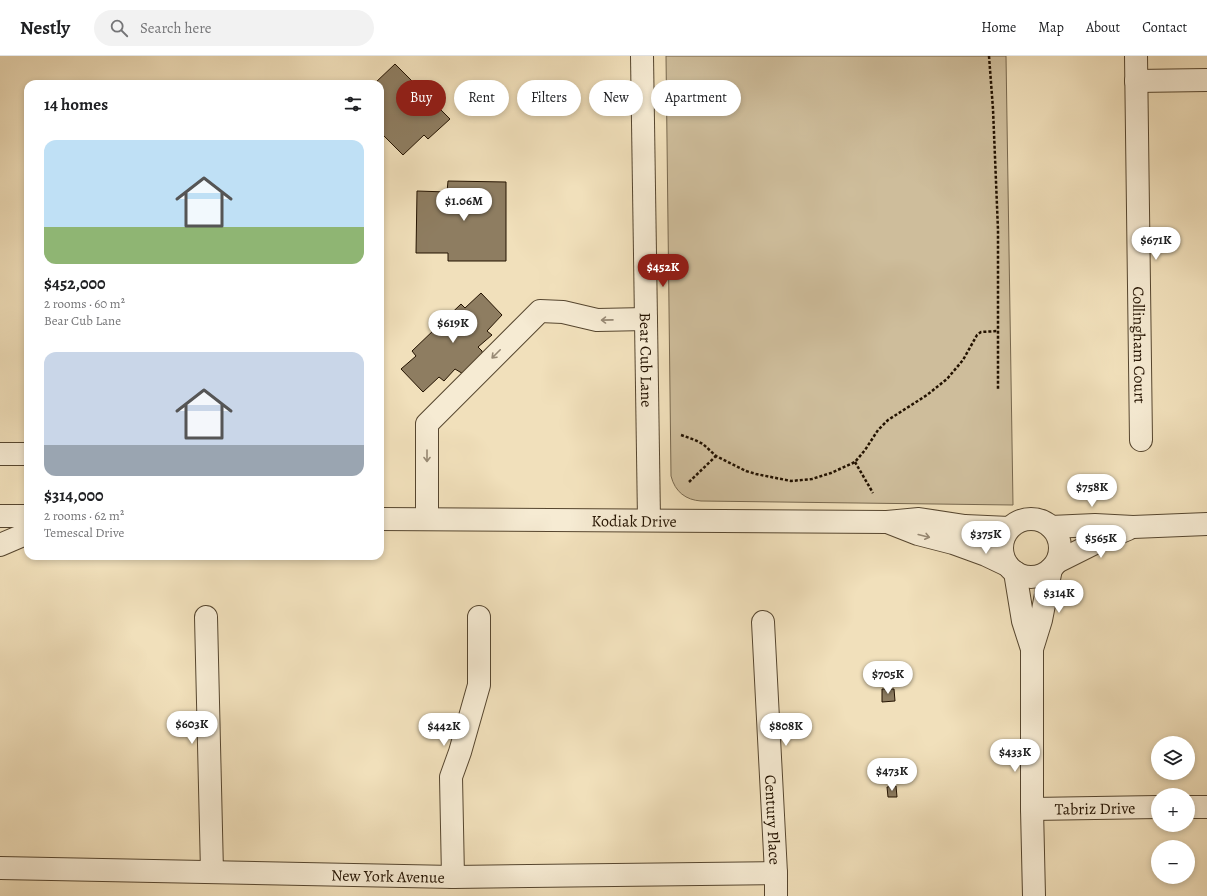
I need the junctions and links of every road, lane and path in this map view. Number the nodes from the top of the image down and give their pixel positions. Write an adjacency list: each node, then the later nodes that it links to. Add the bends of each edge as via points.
1 (642, 56): 6 (street, Bear Cub Lane)
2 (989, 56): 7 (path, via 998,230)
3 (1136, 56): 5 (street, Collingham Court)
4 (1207, 80): 5 (street)
5 (1136, 81): 10 (street, Collingham Court)
6 (646, 319): 20 (street, one-way to 20, via 597,320 563,312 540,311 427,424); 21 (street, Bear Cub Lane)
7 (998, 331): 8 (path); 14 (path, via 981,332 977,335 963,360 947,379 888,420)
8 (998, 389)
9 (681, 435): 13 (path, via 703,444)
10 (1141, 440)
11 (0, 454): 12 (street)
12 (24, 454)
13 (716, 456): 14 (path, via 746,471 791,481 820,477); 15 (path)
14 (855, 462): 16 (path)
15 (689, 482)
16 (873, 493)
17 (0, 516): 18 (street)
18 (24, 516)
19 (384, 519): 20 (street, Kodiak Drive)
20 (427, 519): 21 (street, Kodiak Drive)
21 (649, 520): 22 (street, Kodiak Drive)
22 (887, 522): 26 (street, Kodiak Drive, via 919,519 965,526); 30 (street, Kodiak Drive, one-way to 30, via 986,555)
23 (1207, 524): 25 (street)
24 (1051, 527): 25 (street); 26 (street, via 1043,521 1025,519); 29 (street, via 1060,543 1060,552)
25 (1132, 527): 29 (street)
26 (1009, 528): 30 (street, via 1002,547 1003,556)
27 (24, 535): 28 (street)
28 (0, 545)
29 (1054, 565): 30 (street, via 1043,575 1033,577 1024,576); 34 (street)
30 (1011, 569): 34 (street)
31 (206, 617): 40 (street)
32 (479, 617): 42 (street, via 479,685 451,777)
33 (763, 622): 41 (street, Century Place)
34 (1032, 649): 38 (street)
35 (1151, 807): 38 (street, Tabriz Drive)
36 (1195, 807): 37 (street)
37 (1207, 807)
38 (1032, 809): 44 (street)
39 (0, 868): 40 (street, New York Avenue)
40 (212, 872): 42 (street, New York Avenue)
41 (776, 873): 42 (street, New York Avenue); 43 (street, Century Place)
42 (453, 877)
43 (776, 896)
44 (1034, 896)

